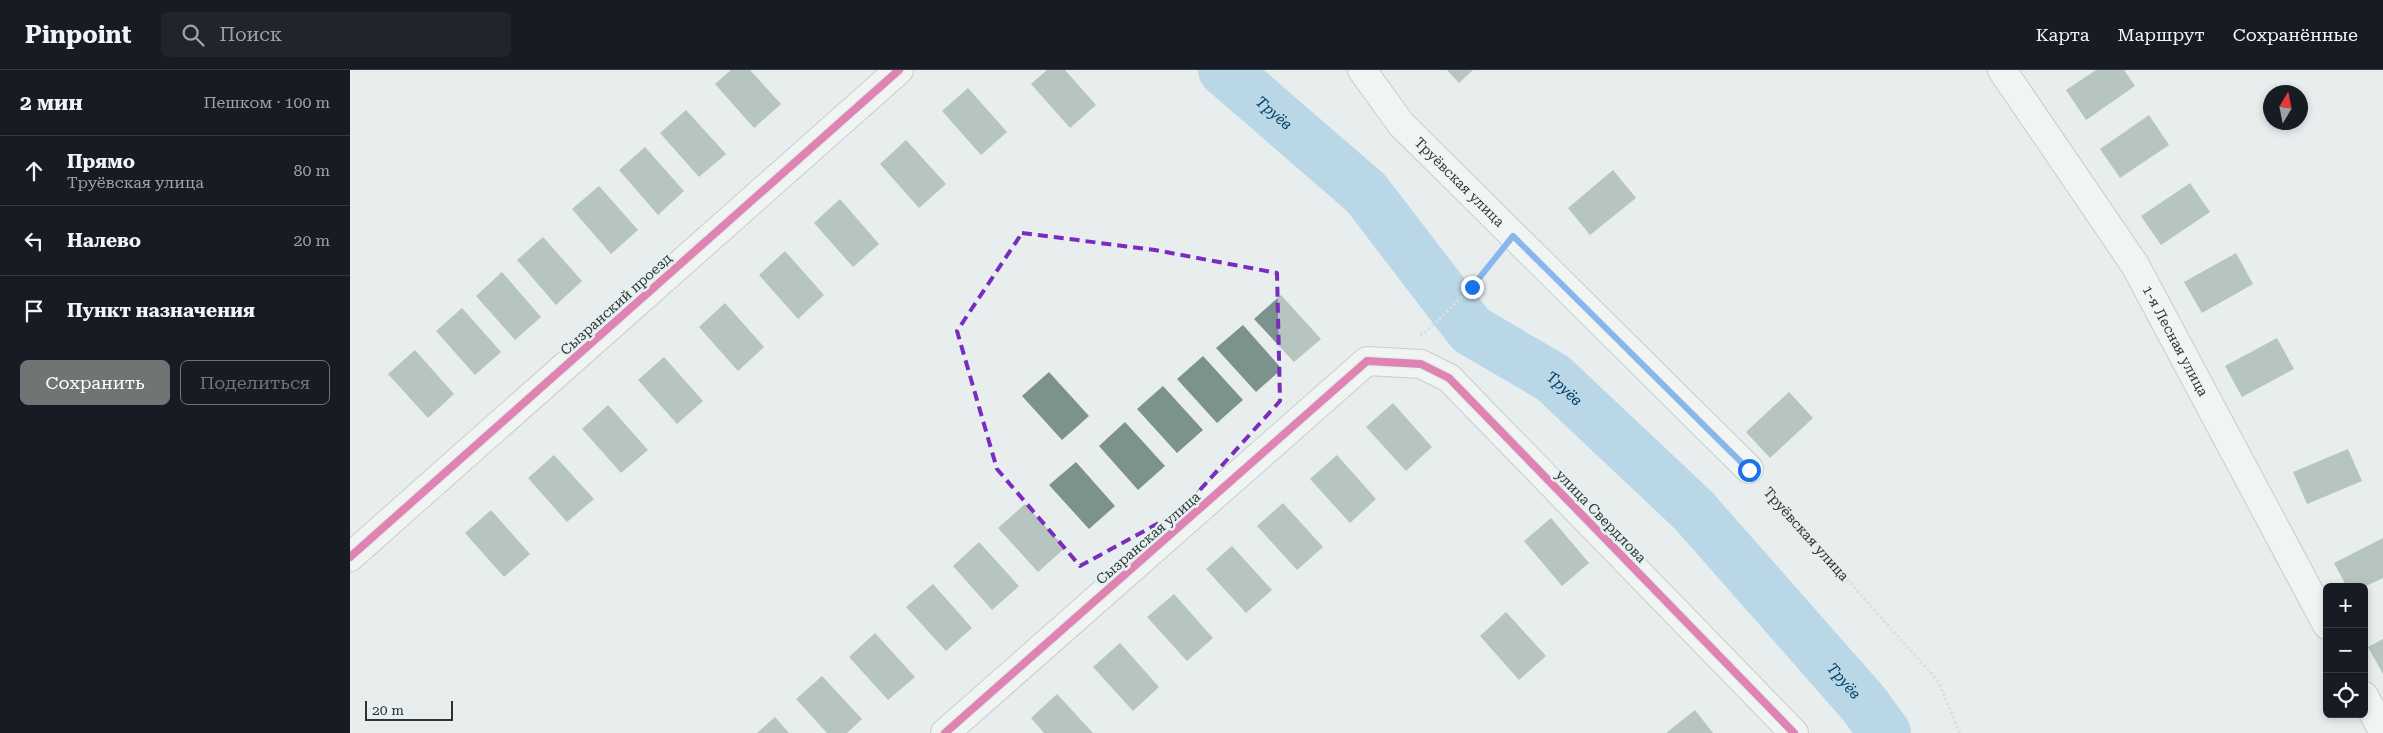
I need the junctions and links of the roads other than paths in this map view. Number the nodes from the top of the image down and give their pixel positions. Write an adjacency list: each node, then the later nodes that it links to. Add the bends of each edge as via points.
1 (899, 70): 6 (street, Сызранский проезд)
2 (1362, 70): 5 (street, Труёвская улица, via 1401,124)
3 (2002, 70): 7 (street, 1-я Лесная улица, via 2135,265)
4 (1367, 361): 10 (street, Сызранская улица); 11 (street, улица Свердлова, via 1420,364 1449,378)
5 (1749, 470)
6 (350, 557)
7 (2323, 618)
8 (2368, 703): 9 (street)
9 (2383, 731)
10 (945, 733)
11 (1794, 733)

